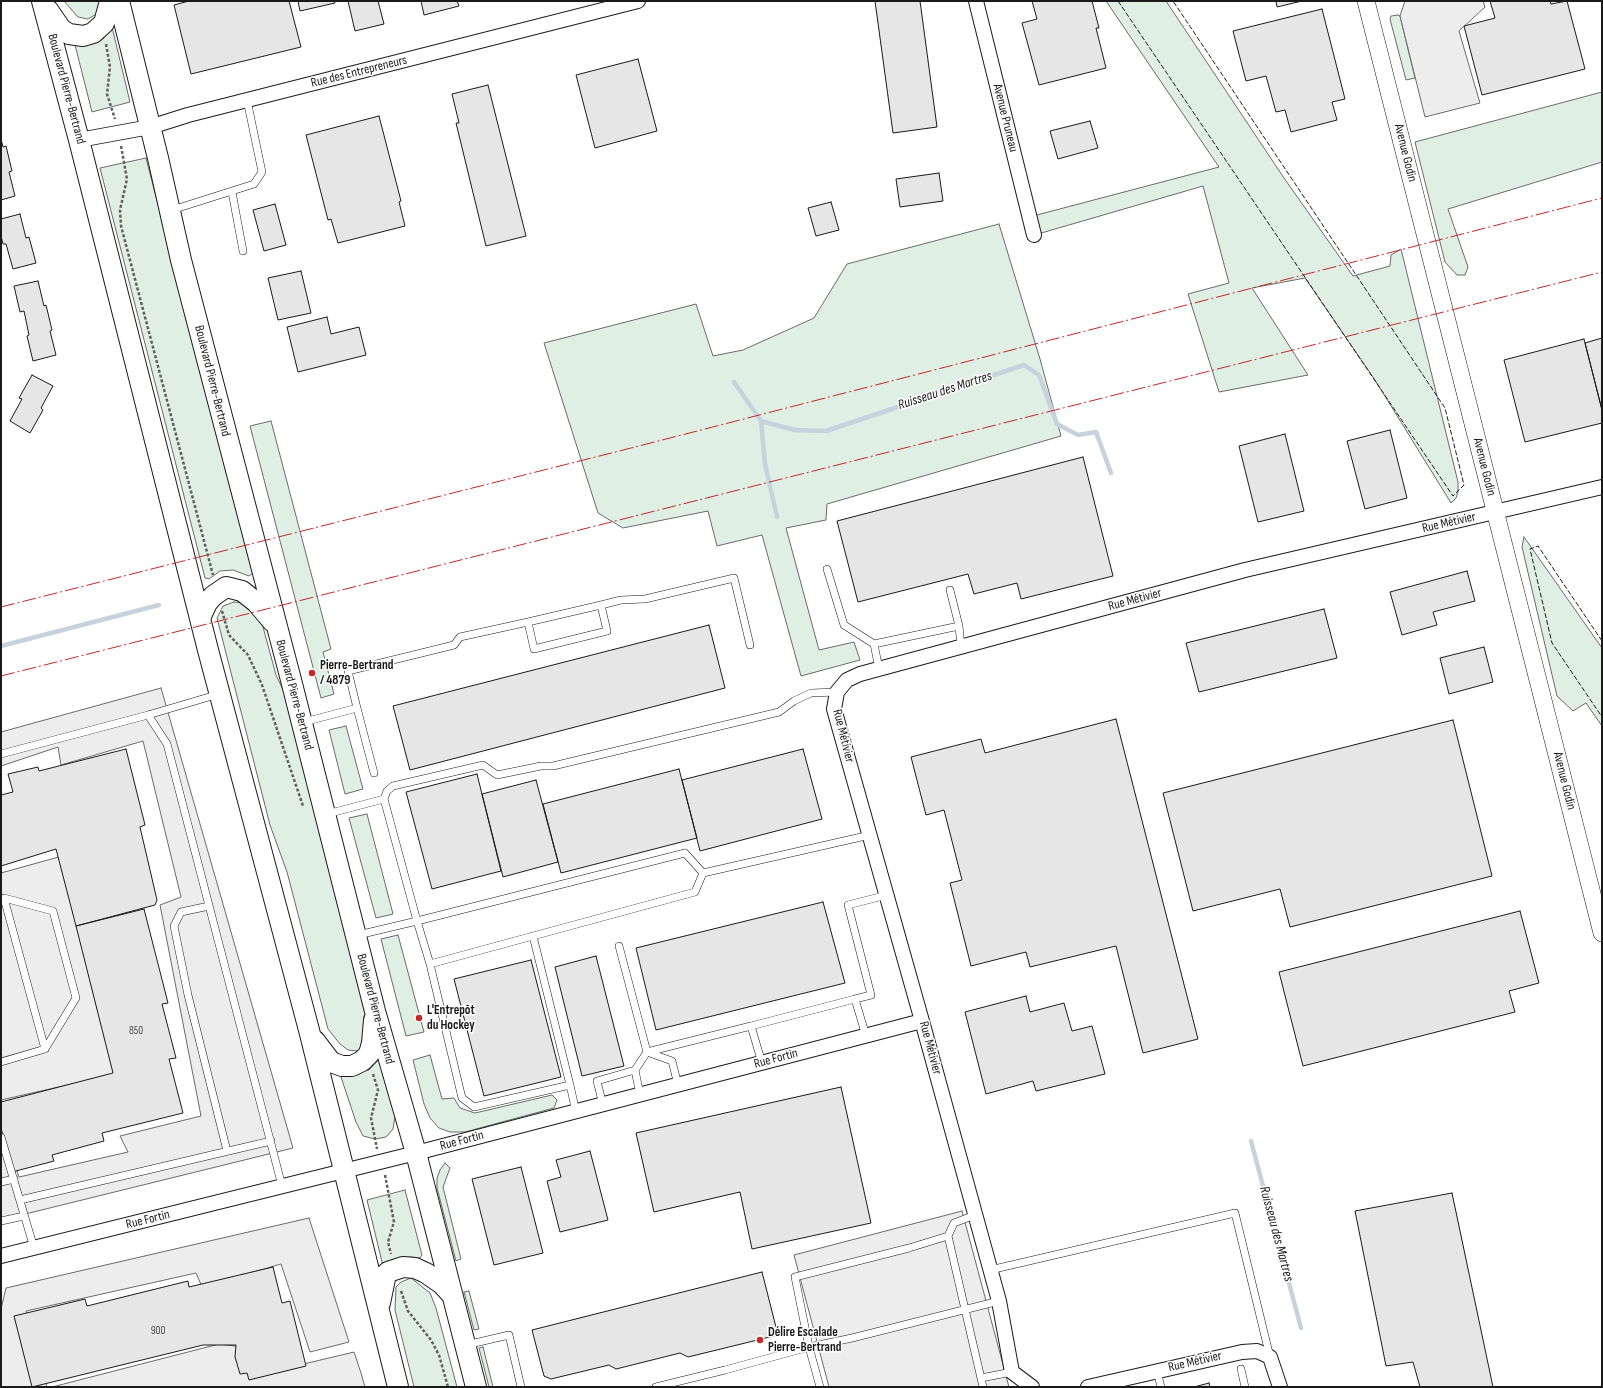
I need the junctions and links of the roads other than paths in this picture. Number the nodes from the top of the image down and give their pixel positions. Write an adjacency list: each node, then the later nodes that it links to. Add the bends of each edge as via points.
1 (110, 1): 6 (main road, via 106,19 101,26 93,33 83,36 69,34 61,29)
2 (119, 1): 8 (main road, Boulevard Pierre-Bertrand)
3 (638, 1): 7 (street, Rue des Entrepreneurs)
4 (976, 1): 12 (street, Avenue Pruneau)
5 (1366, 1): 15 (street, Avenue Godin)
6 (42, 2): 9 (main road, Boulevard Pierre-Bertrand)
7 (247, 100): 8 (street, Rue des Entrepreneurs); 10 (lane, via 262,172 254,184)
8 (150, 127): 9 (street, Rue des Entrepreneurs); 11 (main road, Boulevard Pierre-Bertrand)
9 (79, 140): 19 (main road, Boulevard Pierre-Bertrand)
10 (232, 192): 11 (lane); 13 (lane)
11 (170, 210): 21 (main road, Boulevard Pierre-Bertrand)
12 (1034, 234)
13 (243, 251)
14 (1602, 487): 15 (street, Rue Métivier)
15 (1496, 512): 25 (street, Rue Métivier, via 1245,570); 42 (street, Avenue Godin)
16 (827, 569): 23 (lane, via 844,625)
17 (950, 590): 22 (lane)
18 (601, 605): 20 (lane); 20 (lane, via 607,631 534,649); 24 (lane, via 620,600 645,599 734,578)
19 (200, 618): 21 (main road, via 213,596 224,588 233,588 242,591 256,602); 28 (main road, Boulevard Pierre-Bertrand)
20 (528, 622): 29 (lane, via 460,638 454,645 348,672)
21 (275, 625): 31 (main road, Boulevard Pierre-Bertrand)
22 (959, 626): 23 (lane); 25 (lane)
23 (874, 644): 26 (lane)
24 (750, 645)
25 (961, 646): 26 (street, Rue Métivier)
26 (879, 669): 27 (street, Rue Métivier, via 847,680)
27 (837, 692): 34 (lane, via 811,692 779,712 552,766 497,775 483,765 438,775 393,786 386,791); 36 (street, Rue Métivier, via 834,709)
28 (220, 694): 30 (lane); 51 (main road, Boulevard Pierre-Bertrand)
29 (357, 708): 31 (lane); 33 (lane)
30 (148, 715): 32 (lane); 40 (lane, via 166,744)
31 (301, 723): 35 (main road, Boulevard Pierre-Bertrand)
32 (1, 754)
33 (374, 773)
34 (384, 799): 35 (lane); 41 (lane)
35 (325, 814): 43 (main road, Boulevard Pierre-Bertrand)
36 (870, 835): 37 (lane); 38 (street, Rue Métivier)
37 (703, 873): 41 (lane, via 685,853); 44 (lane, via 695,892)
38 (887, 895): 47 (lane, via 848,905 871,995); 49 (street, Rue Métivier)
39 (3, 898): 53 (lane); 53 (lane, via 53,911 76,998)
40 (209, 906): 64 (lane); 65 (lane, via 181,912 174,926 188,995)
41 (417, 921): 43 (lane); 46 (lane)
42 (1602, 933)
43 (356, 935): 48 (main road, Boulevard Pierre-Bertrand)
44 (533, 936): 46 (lane); 58 (lane)
45 (619, 946): 54 (lane)
46 (430, 964): 58 (lane, via 462,1098 474,1107)
47 (855, 999): 50 (lane); 52 (lane)
48 (375, 1011): 51 (main road, via 372,1043 368,1054 352,1066 331,1062); 66 (main road, Boulevard Pierre-Bertrand)
49 (922, 1021): 52 (street, Rue Fortin); 72 (street, Rue Métivier)
50 (751, 1026): 54 (lane); 56 (lane)
51 (309, 1030): 67 (main road, Boulevard Pierre-Bertrand)
52 (866, 1036): 56 (street, Rue Fortin)
53 (45, 1049): 55 (lane)
54 (647, 1052): 57 (lane); 59 (lane, via 672,1061)
55 (1, 1062)
56 (762, 1063): 59 (street, Rue Fortin)
57 (635, 1070): 60 (lane); 61 (lane, via 597,1081)
58 (570, 1085): 62 (lane)
59 (678, 1085): 60 (street, Rue Fortin)
60 (640, 1095): 61 (street, Rue Fortin)
61 (603, 1105): 62 (street, Rue Fortin)
62 (576, 1112): 66 (street, Rue Fortin)
63 (1, 1138): 68 (lane)
64 (272, 1141): 65 (lane); 70 (lane)
65 (227, 1151): 71 (lane)
66 (416, 1153): 67 (street, Rue Fortin); 79 (main road, Boulevard Pierre-Bertrand)
67 (344, 1171): 70 (street, Rue Fortin); 82 (main road, Boulevard Pierre-Bertrand)
68 (14, 1180): 69 (lane); 71 (lane)
69 (1, 1182)
70 (282, 1186): 76 (street, Rue Fortin)
71 (20, 1200): 73 (lane)
72 (975, 1214): 75 (lane, via 954,1224); 78 (street, Rue Métivier)
73 (24, 1216): 74 (lane); 76 (lane)
74 (1, 1221)
75 (948, 1236): 81 (lane); 84 (lane, via 794,1277)
76 (34, 1248): 77 (street, Rue Fortin)
77 (1, 1256)
78 (990, 1270): 80 (street, Rue Métivier); 85 (lane, via 1235,1213)
79 (453, 1296): 82 (main road, via 442,1284 426,1273 415,1268 402,1267 386,1274); 83 (main road, Boulevard Pierre-Bertrand)
80 (999, 1301): 81 (lane); 88 (street, Rue Métivier)
81 (966, 1310): 84 (lane); 89 (lane)
82 (379, 1311): 90 (main road, Boulevard Pierre-Bertrand)
83 (466, 1345): 91 (main road, Boulevard Pierre-Bertrand); 92 (lane, via 509,1336)
84 (809, 1347): 93 (lane); 94 (lane)
85 (1270, 1357): 87 (street, Rue Métivier, via 1257,1351 1242,1352); 100 (street)
86 (1241, 1370): 99 (lane)
87 (1157, 1371): 97 (street, Rue Métivier); 98 (lane)
88 (1012, 1372): 89 (lane); 96 (street)
89 (981, 1378): 95 (lane)
90 (398, 1387)
91 (476, 1387)
92 (521, 1387)
93 (656, 1387)
94 (820, 1387)
95 (983, 1387)
96 (1032, 1387)
97 (1088, 1387)
98 (1161, 1387)
99 (1245, 1387)
100 (1280, 1387)

